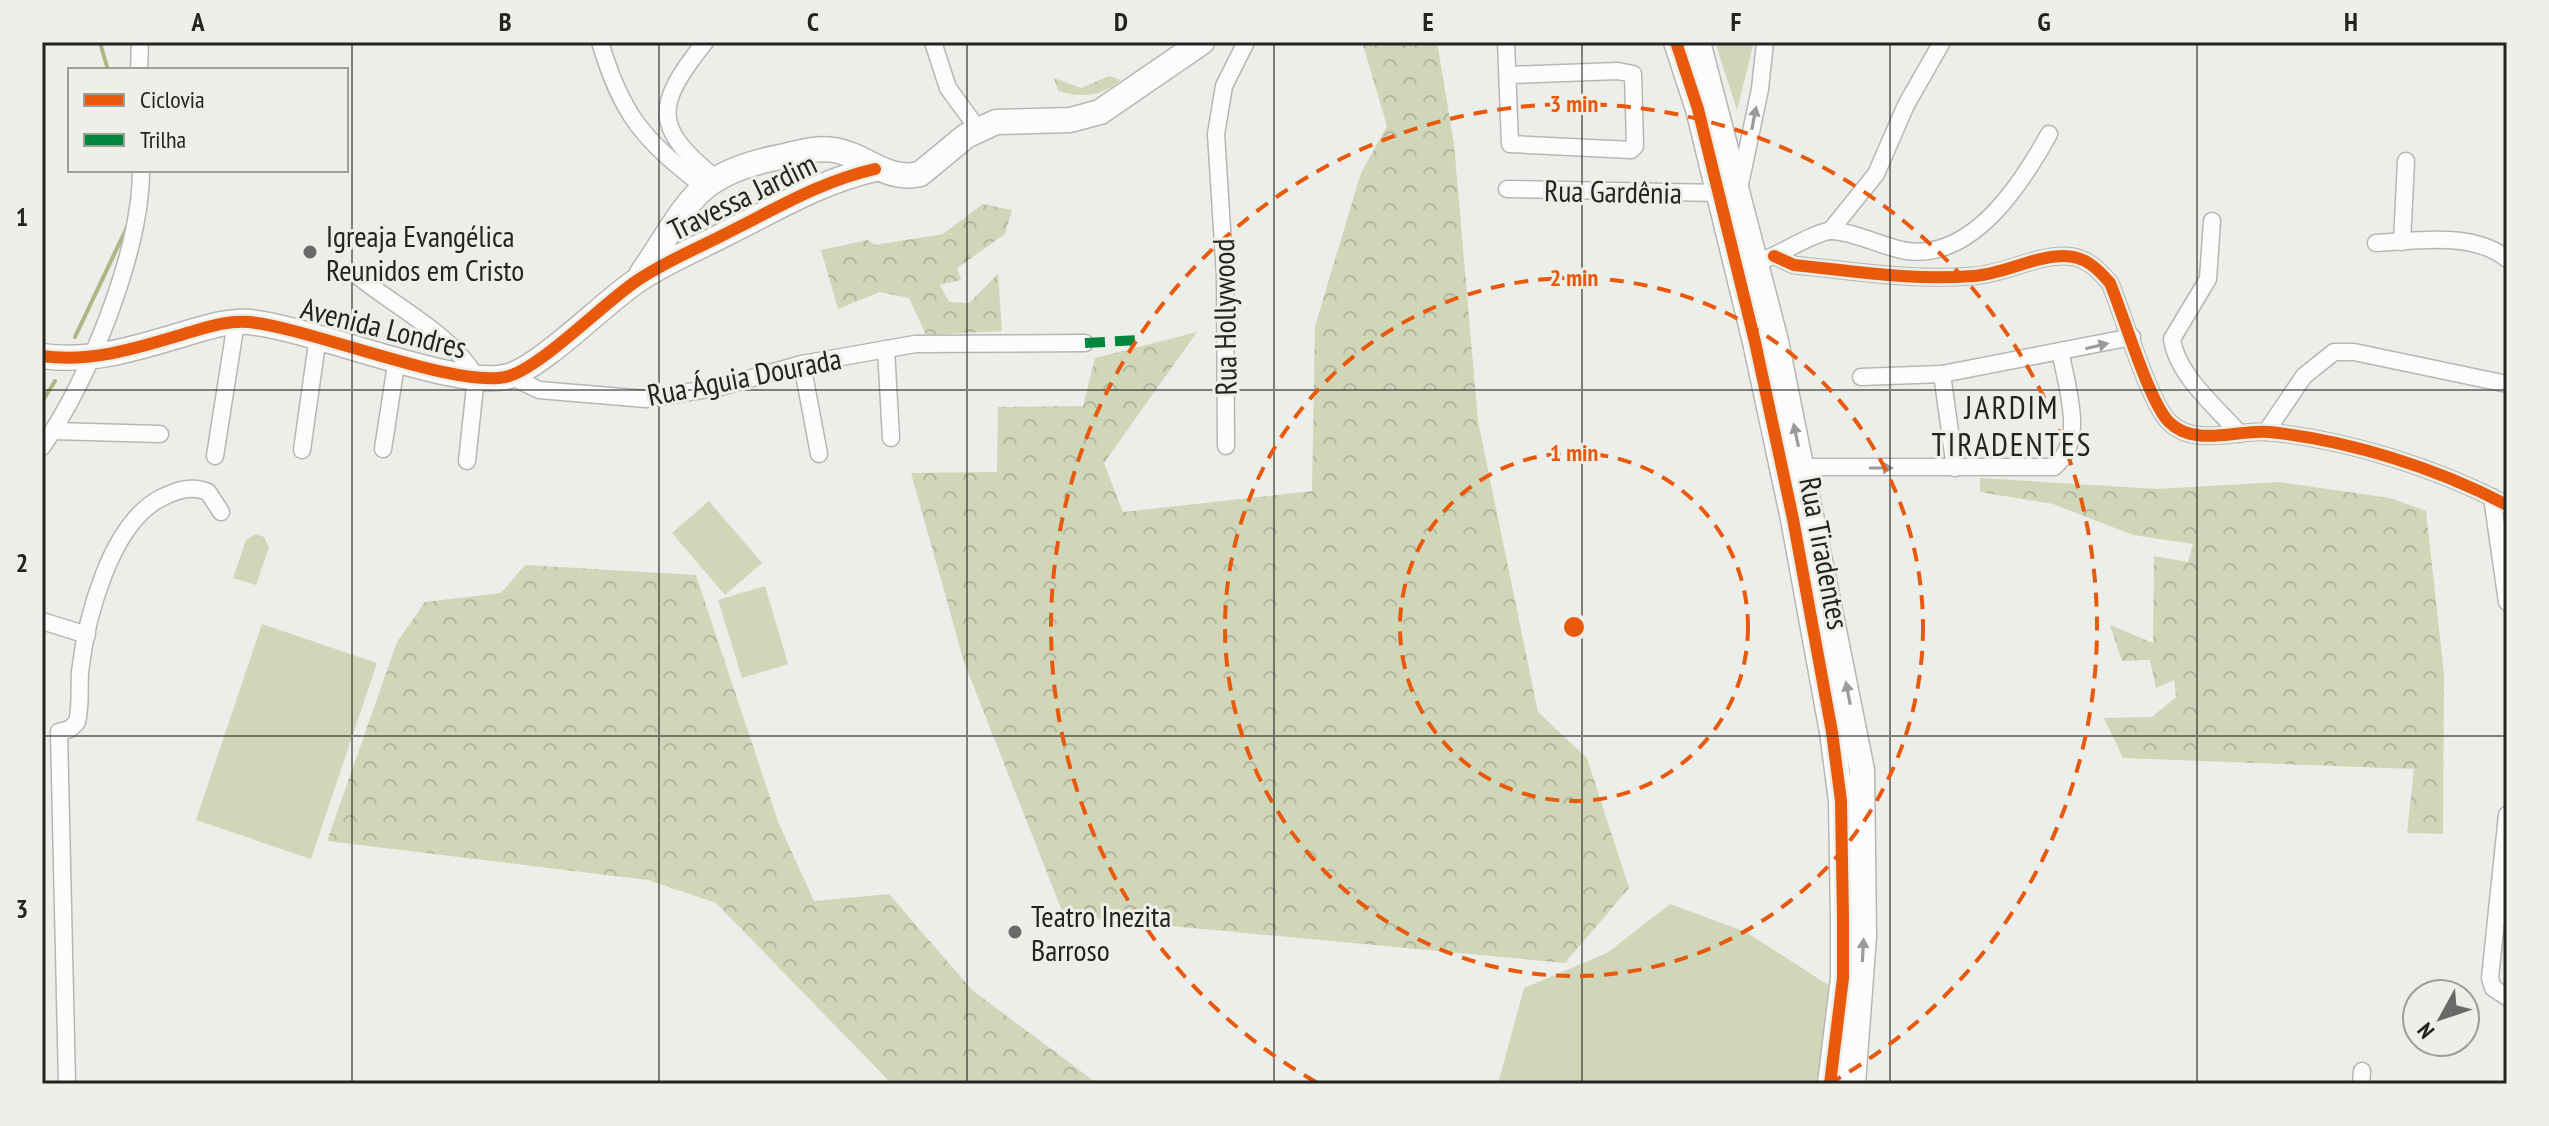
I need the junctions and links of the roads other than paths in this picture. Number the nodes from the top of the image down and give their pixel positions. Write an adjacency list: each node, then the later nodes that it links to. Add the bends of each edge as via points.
1 (140, 42): 12 (street)
2 (600, 42): 20 (street, via 610,75 641,133)
3 (705, 42): 20 (street, via 673,91 668,127)
4 (933, 42): 15 (street, via 948,88)
5 (1202, 42): 15 (street, via 1100,112 1070,120 996,122)
6 (1246, 42): 53 (street, Rua Hollywood, via 1217,112)
7 (1506, 42): 14 (street)
8 (1676, 42): 13 (street, Rua Tiradentes)
9 (1695, 42): 13 (street); 22 (street, Rua Tiradentes)
10 (1765, 42): 22 (street, Rua Tiradentes, one-way to 10, via 1760,89)
11 (1942, 42): 25 (street, via 1906,105 1876,174)
12 (139, 68)
13 (1688, 73): 22 (street, Rua Tiradentes)
14 (1509, 75): 14 (street, via 1633,74 1635,146 1631,150 1512,145)
15 (978, 129): 18 (street, Travessa Jardim, via 920,174)
16 (2049, 134): 25 (street, via 2011,198 1952,243 1926,252 1905,251)
17 (2406, 161): 26 (street)
18 (850, 165): 20 (street, via 834,150 807,151 750,162); 28 (street, Travessa Jardim)
19 (141, 172): 40 (street, via 139,208)
20 (708, 181): 24 (street)
21 (1507, 189): 22 (street, Rua Gardênia)
22 (1728, 194): 29 (street, Rua Tiradentes); 60 (street, Rua Tiradentes)
23 (2212, 221): 51 (street, via 2208,279 2172,339 2173,350 2187,374)
24 (671, 230): 28 (street); 32 (street)
25 (1830, 231): 29 (street)
26 (2402, 242): 27 (street); 30 (street, via 2475,243)
27 (2376, 243)
28 (685, 252): 32 (street, Travessa Jardim)
29 (1765, 259): 35 (street, via 1948,278 2011,270 2054,257 2078,258 2095,265 2110,283); 60 (street, Rua Tiradentes, one-way to 29)
30 (2507, 259)
31 (354, 273): 45 (street, via 454,348)
32 (636, 281): 44 (street)
33 (236, 322): 34 (street, Avenida Londres); 40 (street, Avenida Londres); 58 (street)
34 (318, 336): 41 (street, Avenida Londres); 56 (street)
35 (2132, 337): 38 (street, one-way to 35); 51 (street, via 2161,413 2171,424 2200,435)
36 (1085, 343): 37 (street, Rua Águia Dourada, via 962,342)
37 (886, 349): 42 (street, Rua Águia Dourada); 52 (street)
38 (2061, 354): 43 (street); 61 (street, via 2073,433 2061,461 2043,469)
39 (42, 356): 40 (street, Avenida Londres)
40 (91, 357): 48 (street)
41 (397, 358): 45 (street, Avenida Londres); 55 (street)
42 (802, 364): 44 (street, Rua Águia Dourada, via 720,387 646,399 539,390); 57 (street)
43 (1942, 374): 46 (street); 61 (street)
44 (510, 376): 45 (street, Avenida Londres)
45 (476, 377): 59 (street)
46 (1861, 377)
47 (2507, 384): 49 (street, via 2334,352 2304,376)
48 (53, 431): 50 (street); 54 (street)
49 (2266, 432): 51 (street); 62 (street, via 2380,456)
50 (160, 434)
51 (2240, 434)
52 (891, 438)
53 (1226, 446)
54 (42, 447)
55 (383, 449)
56 (302, 450)
57 (819, 454)
58 (215, 456)
59 (467, 461)
60 (1793, 467): 61 (street, one-way to 61); 69 (street, Rua Tiradentes, via 1841,801)
61 (1955, 468)
62 (2500, 501): 64 (street)
63 (221, 512): 66 (street, via 212,495 194,488 170,494 141,512 112,557)
64 (2507, 602)
65 (42, 621): 66 (street)
66 (87, 635): 67 (street, via 77,722 70,729)
67 (50, 731): 71 (street)
68 (2507, 815): 70 (street, via 2490,978 2493,988)
69 (1851, 989): 72 (street, Rua Tiradentes); 73 (street, Rua Tiradentes)
70 (2507, 997)
71 (67, 1084)
72 (1830, 1084)
73 (1853, 1084)

